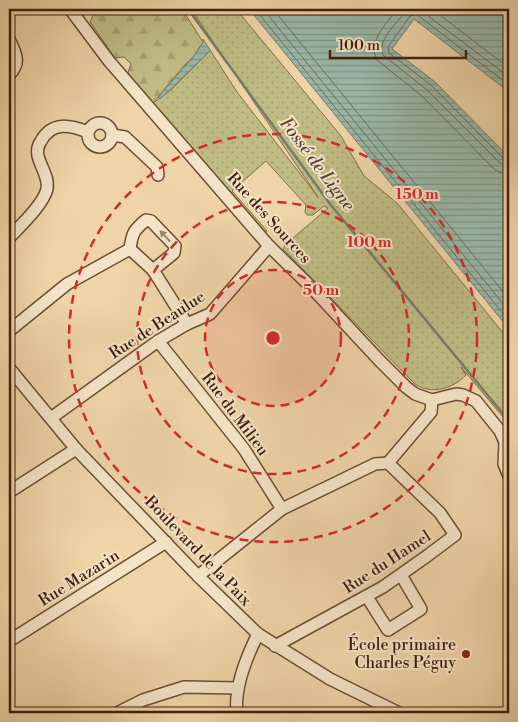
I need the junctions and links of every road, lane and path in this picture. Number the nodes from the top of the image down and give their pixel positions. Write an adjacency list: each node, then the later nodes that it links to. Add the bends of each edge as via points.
1 (70, 9): 8 (street, Rue des Sources, via 109,61)
2 (9, 39): 3 (street, via 17,56 15,68)
3 (9, 75)
4 (88, 132): 5 (street, via 100,122 110,127); 5 (street, via 89,140 99,147 107,145); 7 (street, via 72,126 59,126 43,136 37,154 47,179 43,200)
5 (112, 135): 6 (street, via 125,137 157,167)
6 (158, 175)
7 (9, 238)
8 (269, 246): 11 (street, Rue de Beaulue, via 210,314); 15 (street, Rue des Sources, via 406,388)
9 (130, 249): 10 (street); 10 (street, one-way to 9, via 174,253 175,246 151,221 146,220 132,233); 12 (street, via 68,284)
10 (152, 270): 11 (street)
11 (187, 324): 13 (street, Rue de Beaulue)
12 (9, 332)
13 (158, 341): 16 (street, Rue de Beaulue); 21 (street, Rue du Milieu, via 244,449)
14 (9, 368): 16 (street, Boulevard de la Paix)
15 (432, 400): 18 (street, via 431,412); 19 (street, via 456,394 476,401 505,442 504,464)
16 (51, 418): 17 (street, Boulevard de la Paix)
17 (76, 449): 20 (street); 22 (street, Boulevard de la Paix)
18 (388, 463): 21 (street, via 375,464); 23 (street, Rue du Hamel, via 440,513 455,535)
19 (509, 476)
20 (9, 492)
21 (282, 509): 24 (street)
22 (166, 542): 24 (street, Boulevard de la Paix); 27 (street, Rue Mazarin)
23 (401, 575): 25 (street, Rue du Hamel); 25 (street, via 421,609 388,630)
24 (198, 576): 26 (street, Boulevard de la Paix)
25 (367, 597): 28 (street, Rue du Hamel)
26 (258, 634): 28 (street, Boulevard de la Paix); 29 (street)
27 (9, 641)
28 (275, 646): 32 (street, Boulevard de la Paix, via 330,679)
29 (238, 688): 30 (street, via 184,687); 31 (street)
30 (116, 713)
31 (237, 713)
32 (400, 713)

